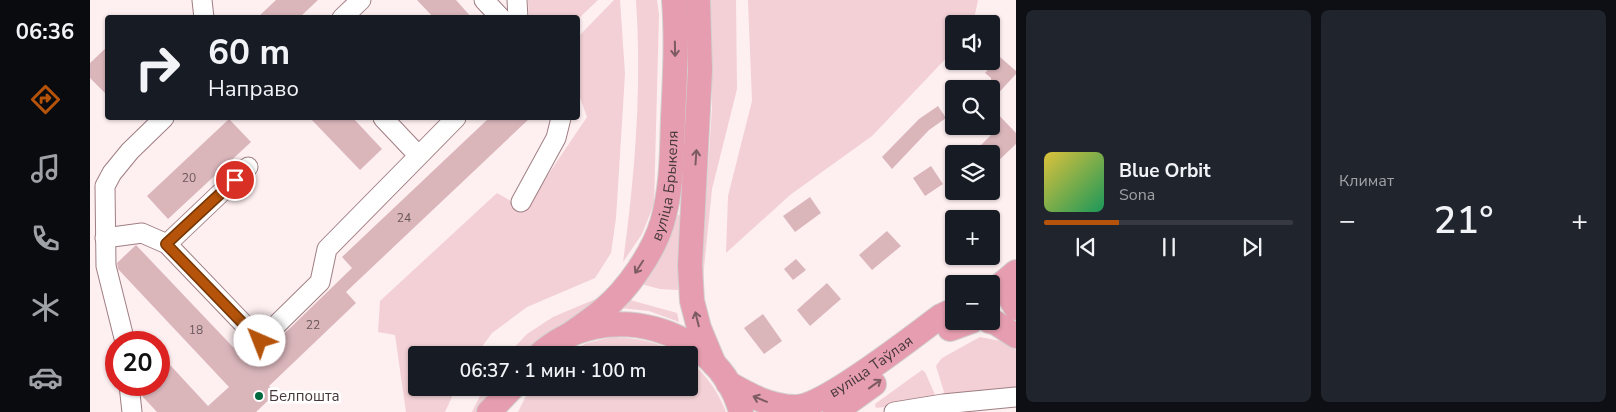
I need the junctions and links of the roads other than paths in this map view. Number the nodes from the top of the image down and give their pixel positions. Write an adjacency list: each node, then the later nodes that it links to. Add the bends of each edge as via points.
1 (360, 0): 6 (lane)
2 (484, 0): 7 (lane)
3 (517, 0): 8 (lane)
4 (674, 0): 26 (main road, вуліца Брыкеля, one-way to 26, via 673,137 668,199 662,224 650,250 626,285 603,310)
5 (698, 0): 29 (main road, вуліца Брыкеля, one-way to 5, via 699,328 690,265 700,70)
6 (345, 15)
7 (498, 15)
8 (518, 15)
9 (162, 120): 16 (lane, via 130,151 105,186)
10 (384, 120): 13 (lane)
11 (454, 120): 13 (lane)
12 (560, 120): 15 (lane, via 556,138)
13 (418, 155): 17 (lane, via 327,249 320,282 260,341)
14 (248, 167): 17 (lane)
15 (521, 202)
16 (106, 238): 17 (lane, via 142,233); 19 (lane)
17 (166, 244)
18 (90, 256): 19 (lane)
19 (98, 266): 25 (lane)
20 (1000, 285): 21 (main road)
21 (1016, 308)
22 (945, 317): 29 (main road, вуліца Таўлая, one-way to 29, via 941,316 842,387 798,408 760,400)
23 (1000, 326): 27 (main road)
24 (946, 330): 38 (main road, вуліца Таўлая, one-way to 24)
25 (121, 331)
26 (569, 335): 28 (main road); 29 (main road, via 590,327 613,324 657,329 697,349)
27 (1016, 336)
28 (550, 346)
29 (721, 374): 37 (main road, вуліца Брыкеля)
30 (130, 396): 34 (lane)
31 (504, 396): 35 (main road)
32 (509, 396): 36 (main road)
33 (1016, 397): 39 (lane)
34 (132, 412)
35 (489, 412)
36 (502, 412)
37 (740, 412)
38 (835, 412)
39 (894, 412)

